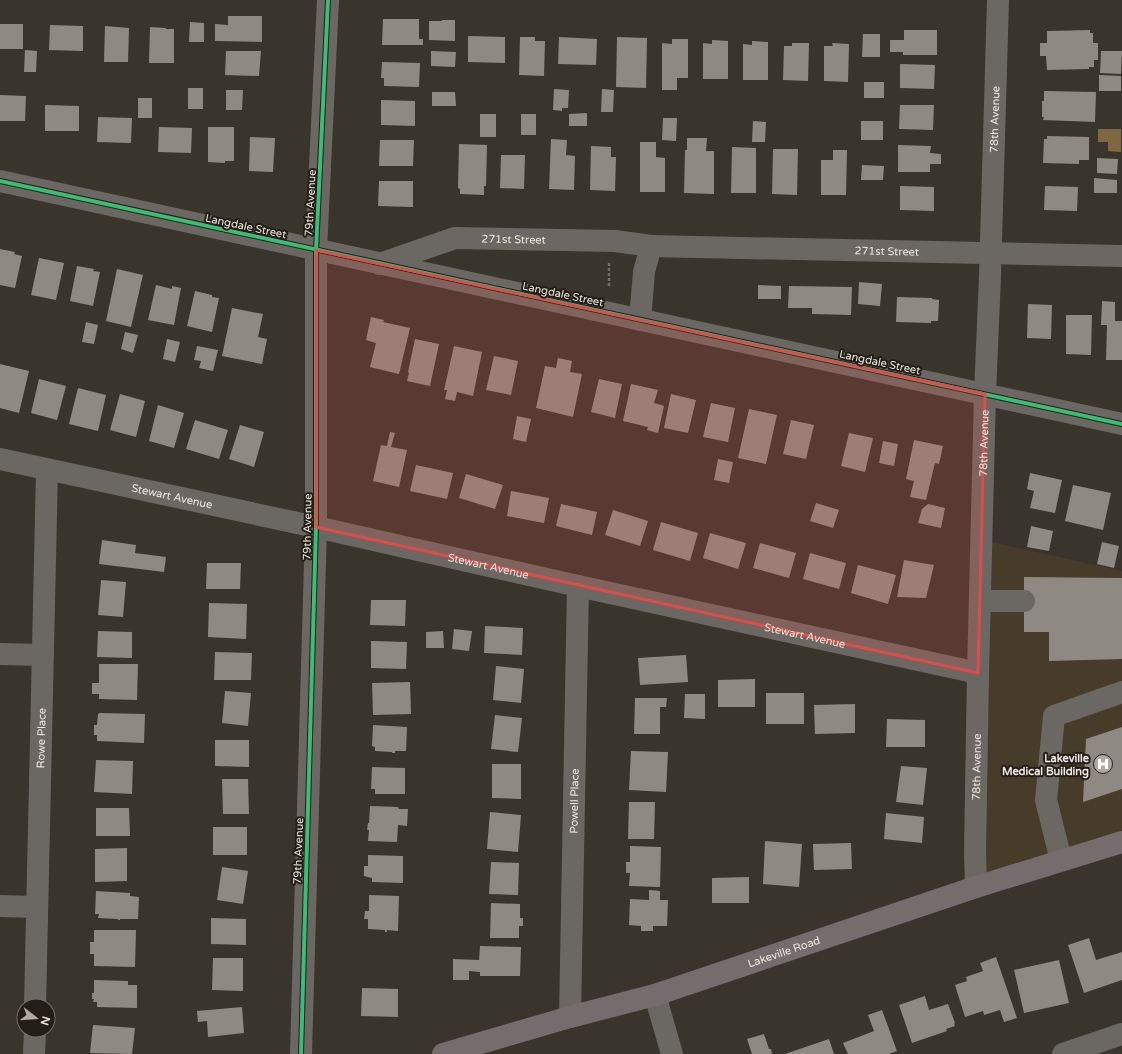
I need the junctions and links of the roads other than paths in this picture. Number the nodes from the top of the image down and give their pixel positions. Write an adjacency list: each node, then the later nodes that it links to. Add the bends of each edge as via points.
1 (328, 0): 5 (street, 79th Avenue)
2 (998, 0): 6 (street, 78th Avenue)
3 (0, 181): 5 (street, Langdale Street)
4 (652, 246): 6 (street, 271st Street); 8 (street, 271st Street, via 615,241 455,238); 9 (street, via 644,272)
5 (316, 250): 8 (street, Langdale Street); 14 (street, 79th Avenue)
6 (991, 253): 7 (street, 271st Street); 10 (street, 78th Avenue)
7 (1122, 256)
8 (380, 264): 9 (street, Langdale Street)
9 (640, 320): 10 (street, Langdale Street)
10 (985, 394): 11 (street, Langdale Street); 16 (street, 78th Avenue)
11 (1122, 424)
12 (0, 459): 13 (street, Stewart Avenue)
13 (47, 470): 14 (street, Stewart Avenue); 19 (street, Rowe Place)
14 (316, 527): 15 (street, Stewart Avenue); 33 (street, 79th Avenue)
15 (578, 586): 20 (street, Stewart Avenue); 29 (street, Powell Place)
16 (980, 600): 17 (street); 20 (street, 78th Avenue)
17 (1024, 602)
18 (0, 654): 19 (street)
19 (43, 656): 26 (street, Rowe Place)
20 (978, 673): 24 (street, 78th Avenue)
21 (1122, 692): 23 (street, via 1054,716 1046,800)
22 (1122, 842): 23 (main road, Lakeville Road)
23 (1061, 860): 24 (main road, Lakeville Road)
24 (976, 887): 27 (main road, Lakeville Road)
25 (0, 906): 26 (street)
26 (37, 907): 28 (street, Rowe Place)
27 (655, 995): 29 (main road, Lakeville Road); 35 (street)
28 (35, 998)
29 (570, 1017): 34 (main road, Lakeville Road)
30 (1122, 1034): 36 (street)
31 (35, 1038): 32 (street)
32 (34, 1054)
33 (301, 1054)
34 (444, 1054)
35 (672, 1054)
36 (1063, 1054)

